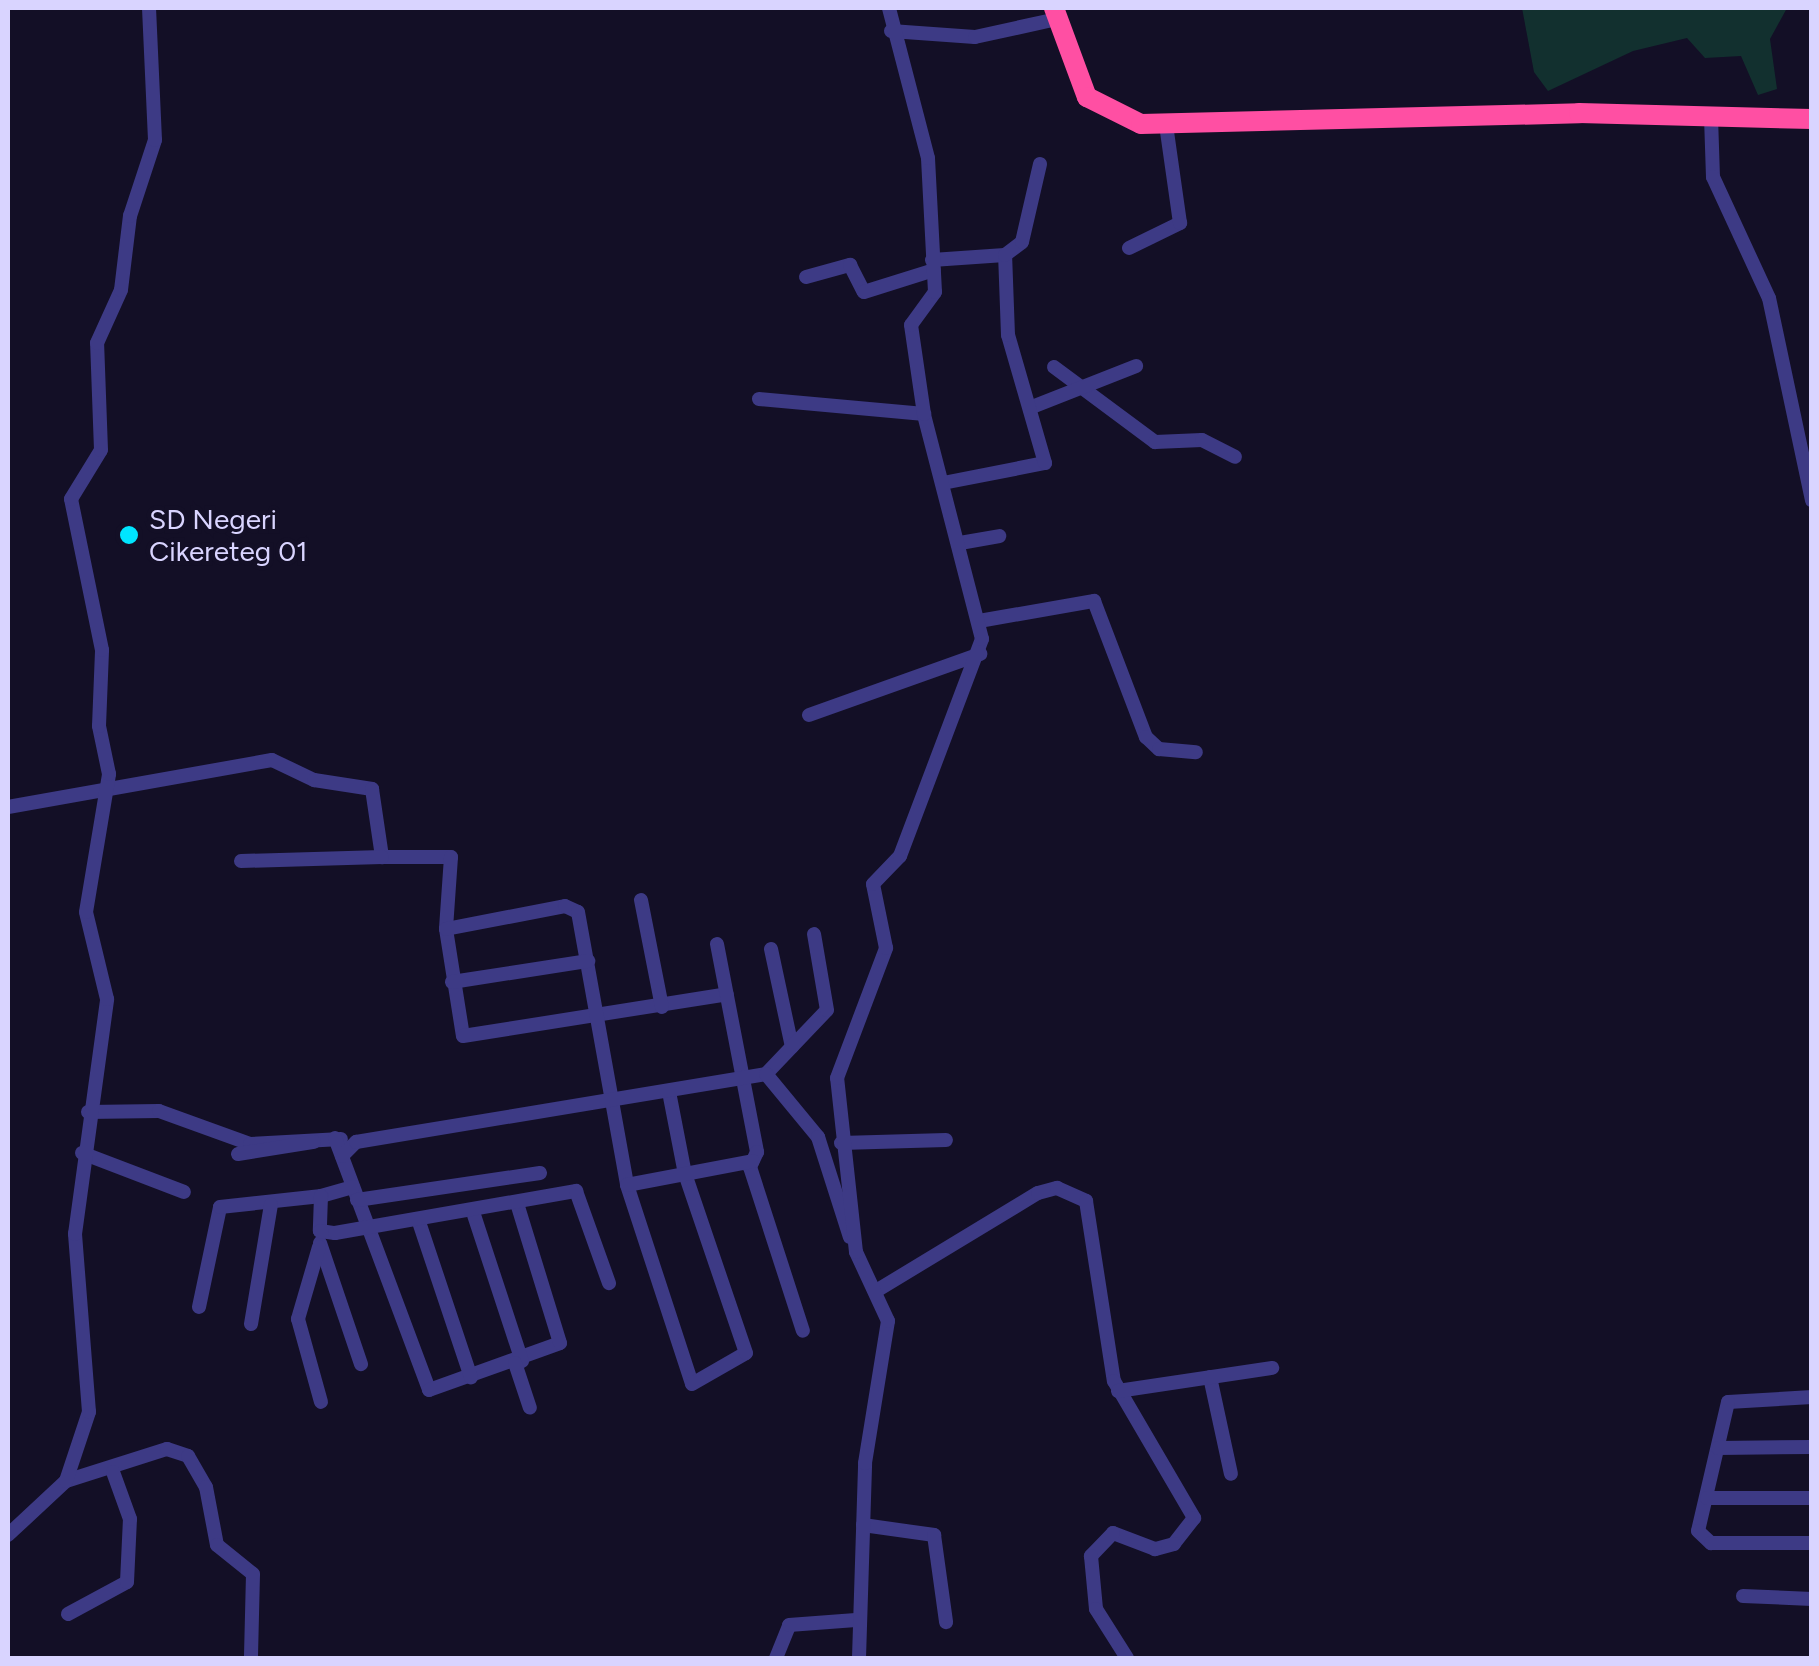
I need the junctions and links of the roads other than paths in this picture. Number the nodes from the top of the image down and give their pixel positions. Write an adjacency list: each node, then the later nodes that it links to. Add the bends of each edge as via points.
1 (149, 8): 28 (street, via 155,140 130,216 122,290 97,343 100,450 71,499 102,650)
2 (889, 8): 4 (street)
3 (1056, 13): 4 (street, via 975,36); 7 (highway, via 1087,97 1126,120)
4 (891, 31): 11 (street, via 924,139)
5 (1711, 117): 6 (highway); 7 (highway); 21 (street, via 1713,178 1769,298)
6 (1812, 119)
7 (1166, 124): 9 (street, via 1180,223)
8 (1040, 164): 10 (street, via 1022,242)
9 (1129, 248)
10 (1005, 255): 11 (street); 17 (street, via 1008,335)
11 (933, 265): 12 (street, via 864,292 850,266); 18 (street, via 935,292 912,318)
12 (806, 277)
13 (1136, 366): 15 (street)
14 (1054, 367): 15 (street)
15 (1076, 392): 17 (street); 19 (street, via 1154,442 1202,440)
16 (759, 399): 18 (street)
17 (1032, 408): 20 (street, via 1045,463)
18 (924, 414): 20 (street)
19 (1234, 457)
20 (943, 483): 23 (street)
21 (1812, 500)
22 (999, 536): 23 (street)
23 (960, 542): 24 (street)
24 (979, 621): 25 (street); 27 (street, via 1094,602 1146,737 1159,750)
25 (980, 654): 26 (street); 51 (street, via 900,856 873,884 886,948 841,1063)
26 (809, 714)
27 (1196, 752)
28 (108, 788): 29 (street); 30 (street, via 272,760 314,780 372,788); 47 (street, via 86,904 107,993)
29 (8, 807)
30 (382, 857): 31 (street); 33 (street, via 451,857)
31 (240, 861)
32 (640, 900): 40 (street)
33 (446, 930): 37 (street, via 572,906); 38 (street)
34 (814, 934): 42 (street, via 828,1010)
35 (716, 944): 39 (street)
36 (771, 948): 42 (street)
37 (588, 960): 38 (street); 41 (street)
38 (452, 982): 41 (street, via 464,1036)
39 (727, 994): 40 (street); 44 (street)
40 (662, 1007): 41 (street)
41 (597, 1019): 46 (street)
42 (792, 1047): 43 (street)
43 (766, 1074): 44 (street); 68 (street, via 818,1136)
44 (743, 1076): 45 (street); 55 (street)
45 (670, 1092): 46 (street); 57 (street)
46 (615, 1106): 50 (street); 58 (street)
47 (88, 1112): 48 (street, via 159,1111 250,1144); 52 (street)
48 (329, 1137): 50 (street); 53 (street); 54 (street)
49 (946, 1140): 51 (street)
50 (356, 1142): 54 (street)
51 (841, 1144): 68 (street)
52 (82, 1153): 59 (street); 87 (street, via 75,1256 90,1404)
53 (238, 1154)
54 (342, 1156): 60 (street)
55 (753, 1162): 57 (street); 73 (street)
56 (540, 1173): 60 (street)
57 (685, 1174): 58 (street); 58 (street, via 746,1353 692,1384)
58 (626, 1184)
59 (184, 1192)
60 (355, 1194): 61 (street); 66 (street)
61 (321, 1196): 63 (street); 67 (street)
62 (517, 1203): 64 (street); 69 (street, via 580,1192); 74 (street, via 560,1338 554,1351)
63 (272, 1205): 71 (street, via 220,1208); 72 (street)
64 (472, 1212): 65 (street); 74 (street)
65 (418, 1219): 66 (street); 77 (street)
66 (367, 1230): 67 (street); 77 (street, via 423,1384 432,1391)
67 (320, 1239): 75 (street); 81 (street, via 298,1318)
68 (856, 1252): 70 (street)
69 (610, 1284)
70 (876, 1292): 79 (street, via 1038,1192 1080,1196 1099,1246); 90 (street, via 887,1334)
71 (199, 1307)
72 (251, 1324)
73 (803, 1330)
74 (519, 1362): 77 (street); 82 (street)
75 (361, 1364)
76 (1272, 1368): 78 (street)
77 (470, 1377)
78 (1210, 1377): 79 (street); 86 (street)
79 (1118, 1390): 101 (street, via 1194,1518 1164,1548 1113,1533 1095,1546 1092,1596)
80 (1812, 1397): 84 (street, via 1734,1398)
81 (321, 1402)
82 (530, 1408)
83 (1812, 1447): 84 (street)
84 (1718, 1448): 88 (street)
85 (113, 1472): 87 (street); 95 (street, via 132,1530 127,1582); 98 (street, via 167,1449 194,1463 218,1545 253,1574)
86 (1231, 1474)
87 (66, 1482): 91 (street)
88 (1707, 1498): 89 (street); 92 (street, via 1698,1531 1705,1542)
89 (1812, 1498)
90 (863, 1526): 96 (street); 97 (street, via 934,1535)
91 (8, 1535)
92 (1812, 1544)
93 (1743, 1596): 94 (street)
94 (1812, 1599)
95 (68, 1614)
96 (856, 1620): 99 (street, via 789,1625); 100 (street)
97 (946, 1622)
98 (251, 1658)
99 (776, 1658)
100 (858, 1658)
101 (1127, 1658)

